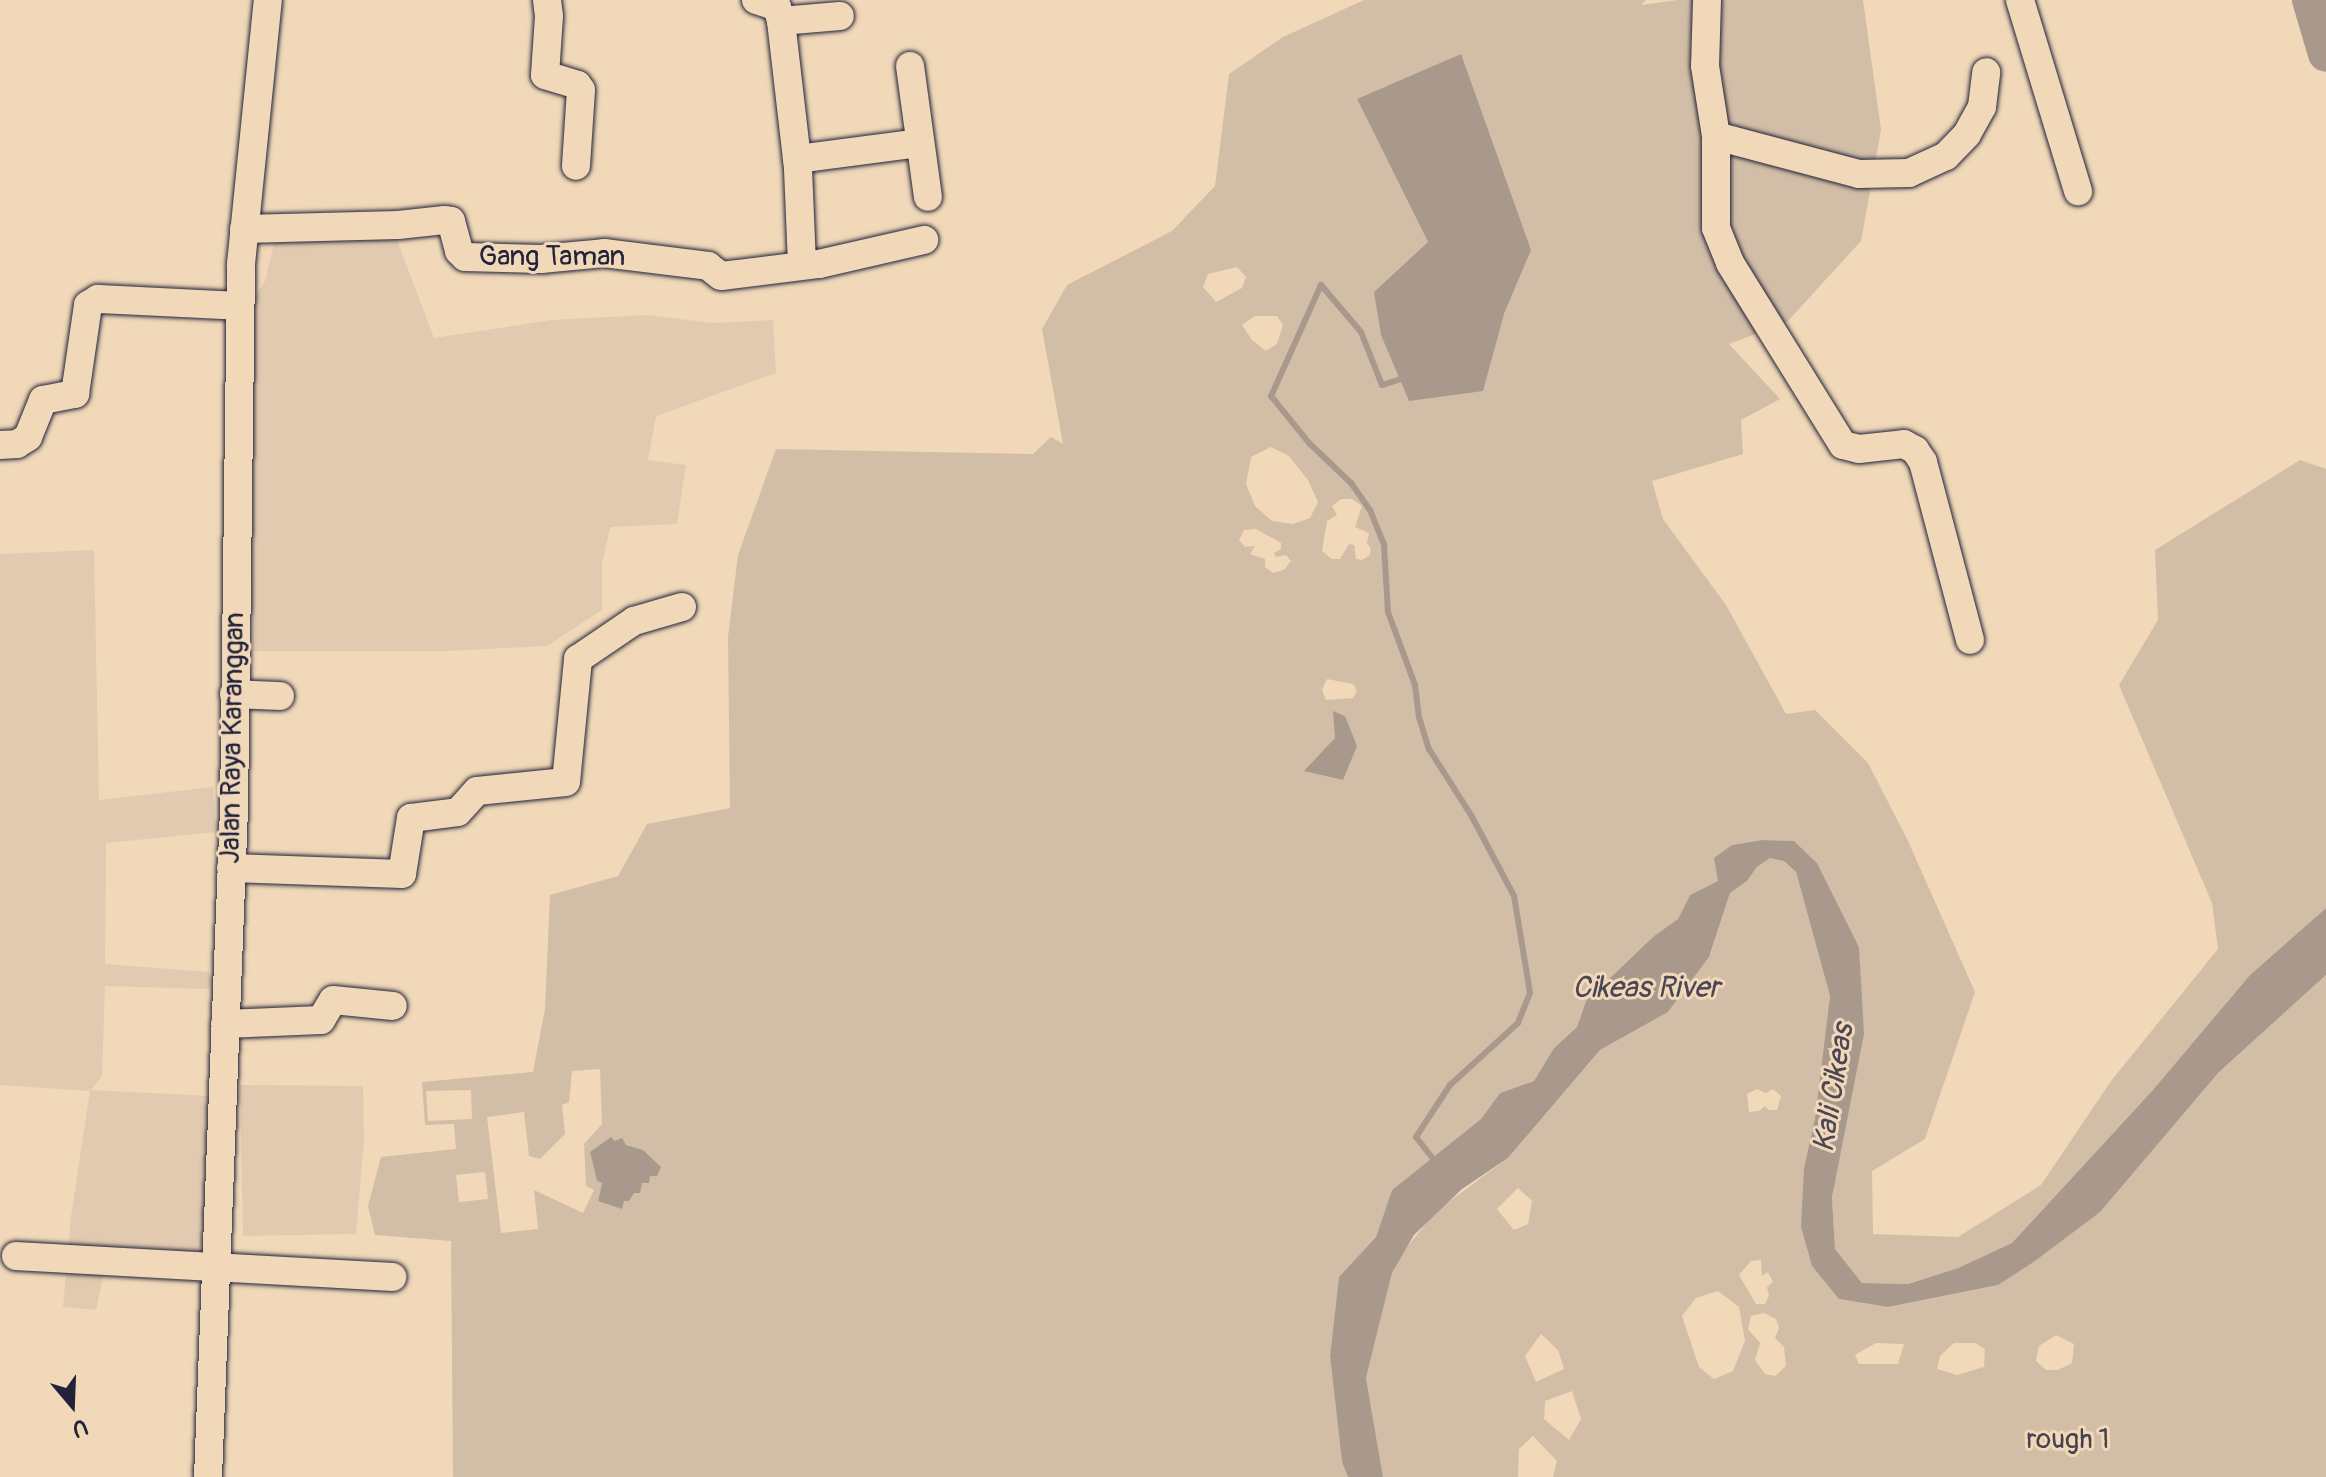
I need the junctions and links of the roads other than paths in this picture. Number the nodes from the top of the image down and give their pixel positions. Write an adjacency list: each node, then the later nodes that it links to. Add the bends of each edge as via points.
1 (268, 0): 16 (street, Jalan Raya Karanggan)
2 (547, 0): 13 (street, via 545,75 581,90)
3 (756, 0): 7 (street, via 777,7)
4 (1707, 0): 10 (street, via 1705,66)
5 (2020, 0): 14 (street)
6 (840, 16): 7 (street)
7 (781, 21): 12 (street)
8 (910, 66): 11 (street)
9 (1986, 72): 10 (street, via 1982,107 1967,134 1946,156 1909,173 1859,174)
10 (1716, 136): 22 (street, via 1716,228 1730,263 1843,445 1859,449 1904,444 1923,462)
11 (920, 143): 12 (street); 15 (street)
12 (797, 159): 18 (street)
13 (576, 166)
14 (2078, 191)
15 (928, 197)
16 (244, 229): 18 (street, Gang Taman, via 445,220 451,221 459,251 473,258 604,253 708,266 721,276); 19 (street, Jalan Raya Karanggan)
17 (924, 240): 18 (street, Gang Taman)
18 (802, 265)
19 (240, 306): 20 (street, via 98,299 88,305 75,394 43,400 28,437); 23 (street, Jalan Raya Karanggan)
20 (0, 445)
21 (682, 607): 25 (street, via 634,621 578,659 566,782 477,791 458,812 411,818 402,874)
22 (1970, 640)
23 (234, 694): 24 (street); 25 (street, Jalan Raya Karanggan)
24 (280, 696)
25 (231, 868): 27 (street, Jalan Raya Karanggan)
26 (393, 1006): 27 (street, via 333,1000 321,1020)
27 (225, 1024): 29 (street, Jalan Raya Karanggan)
28 (16, 1256): 29 (street)
29 (218, 1267): 30 (street); 31 (street, Jalan Raya Karanggan)
30 (392, 1277)
31 (208, 1477)

